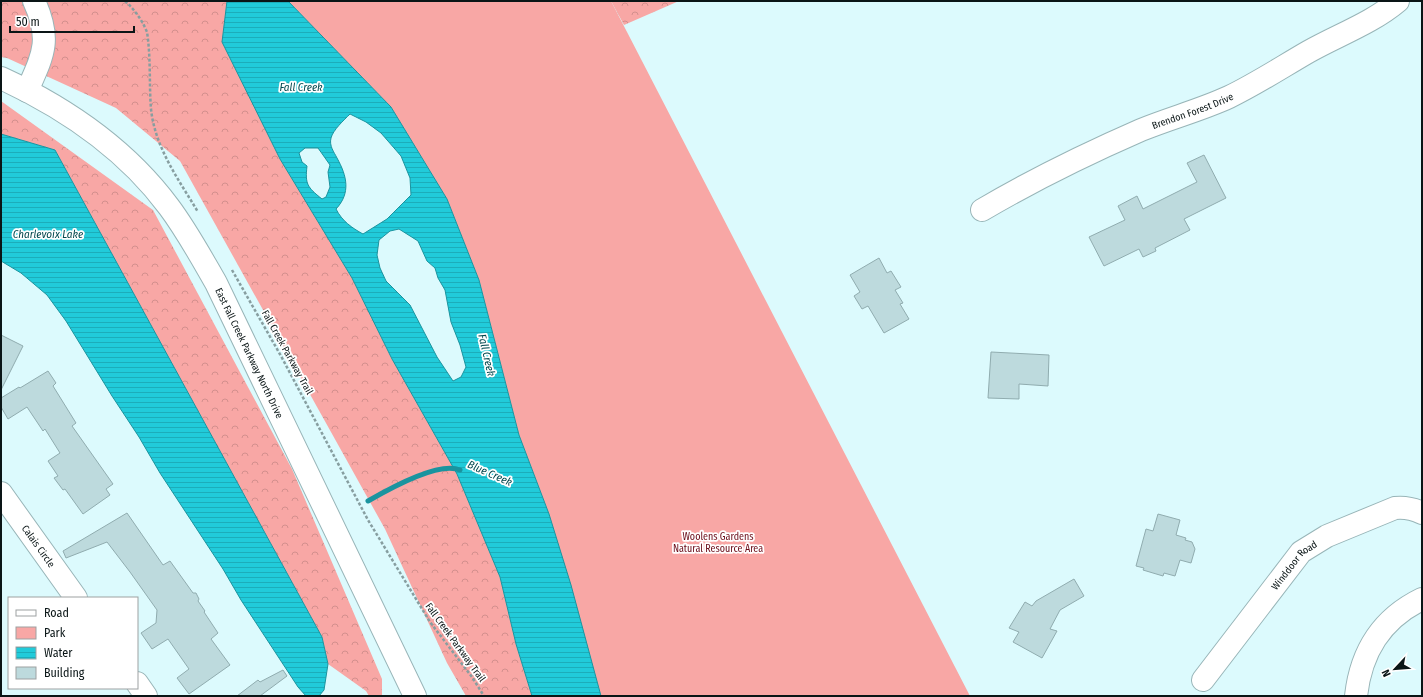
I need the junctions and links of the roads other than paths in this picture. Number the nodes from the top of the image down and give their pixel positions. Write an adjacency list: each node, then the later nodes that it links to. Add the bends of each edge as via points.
1 (34, 1): 4 (street, via 45,33 40,60)
2 (1398, 1): 5 (street, Brendon Forest Drive, via 1382,13 1230,97 1084,155)
3 (1, 78): 4 (street, East Fall Creek Parkway North Drive)
4 (27, 91): 13 (street, East Fall Creek Parkway North Drive, via 78,120 120,154 143,176 187,234 219,290)
5 (982, 210)
6 (1, 493): 8 (street, Calais Circle)
7 (1422, 513): 10 (street, Winddoor Road, via 1411,508 1394,508 1327,536 1306,548)
8 (75, 597)
9 (1422, 599): 14 (street, via 1396,616 1375,639 1361,667)
10 (1203, 680)
11 (138, 684): 12 (street)
12 (146, 696)
13 (415, 696)
14 (1356, 696)

